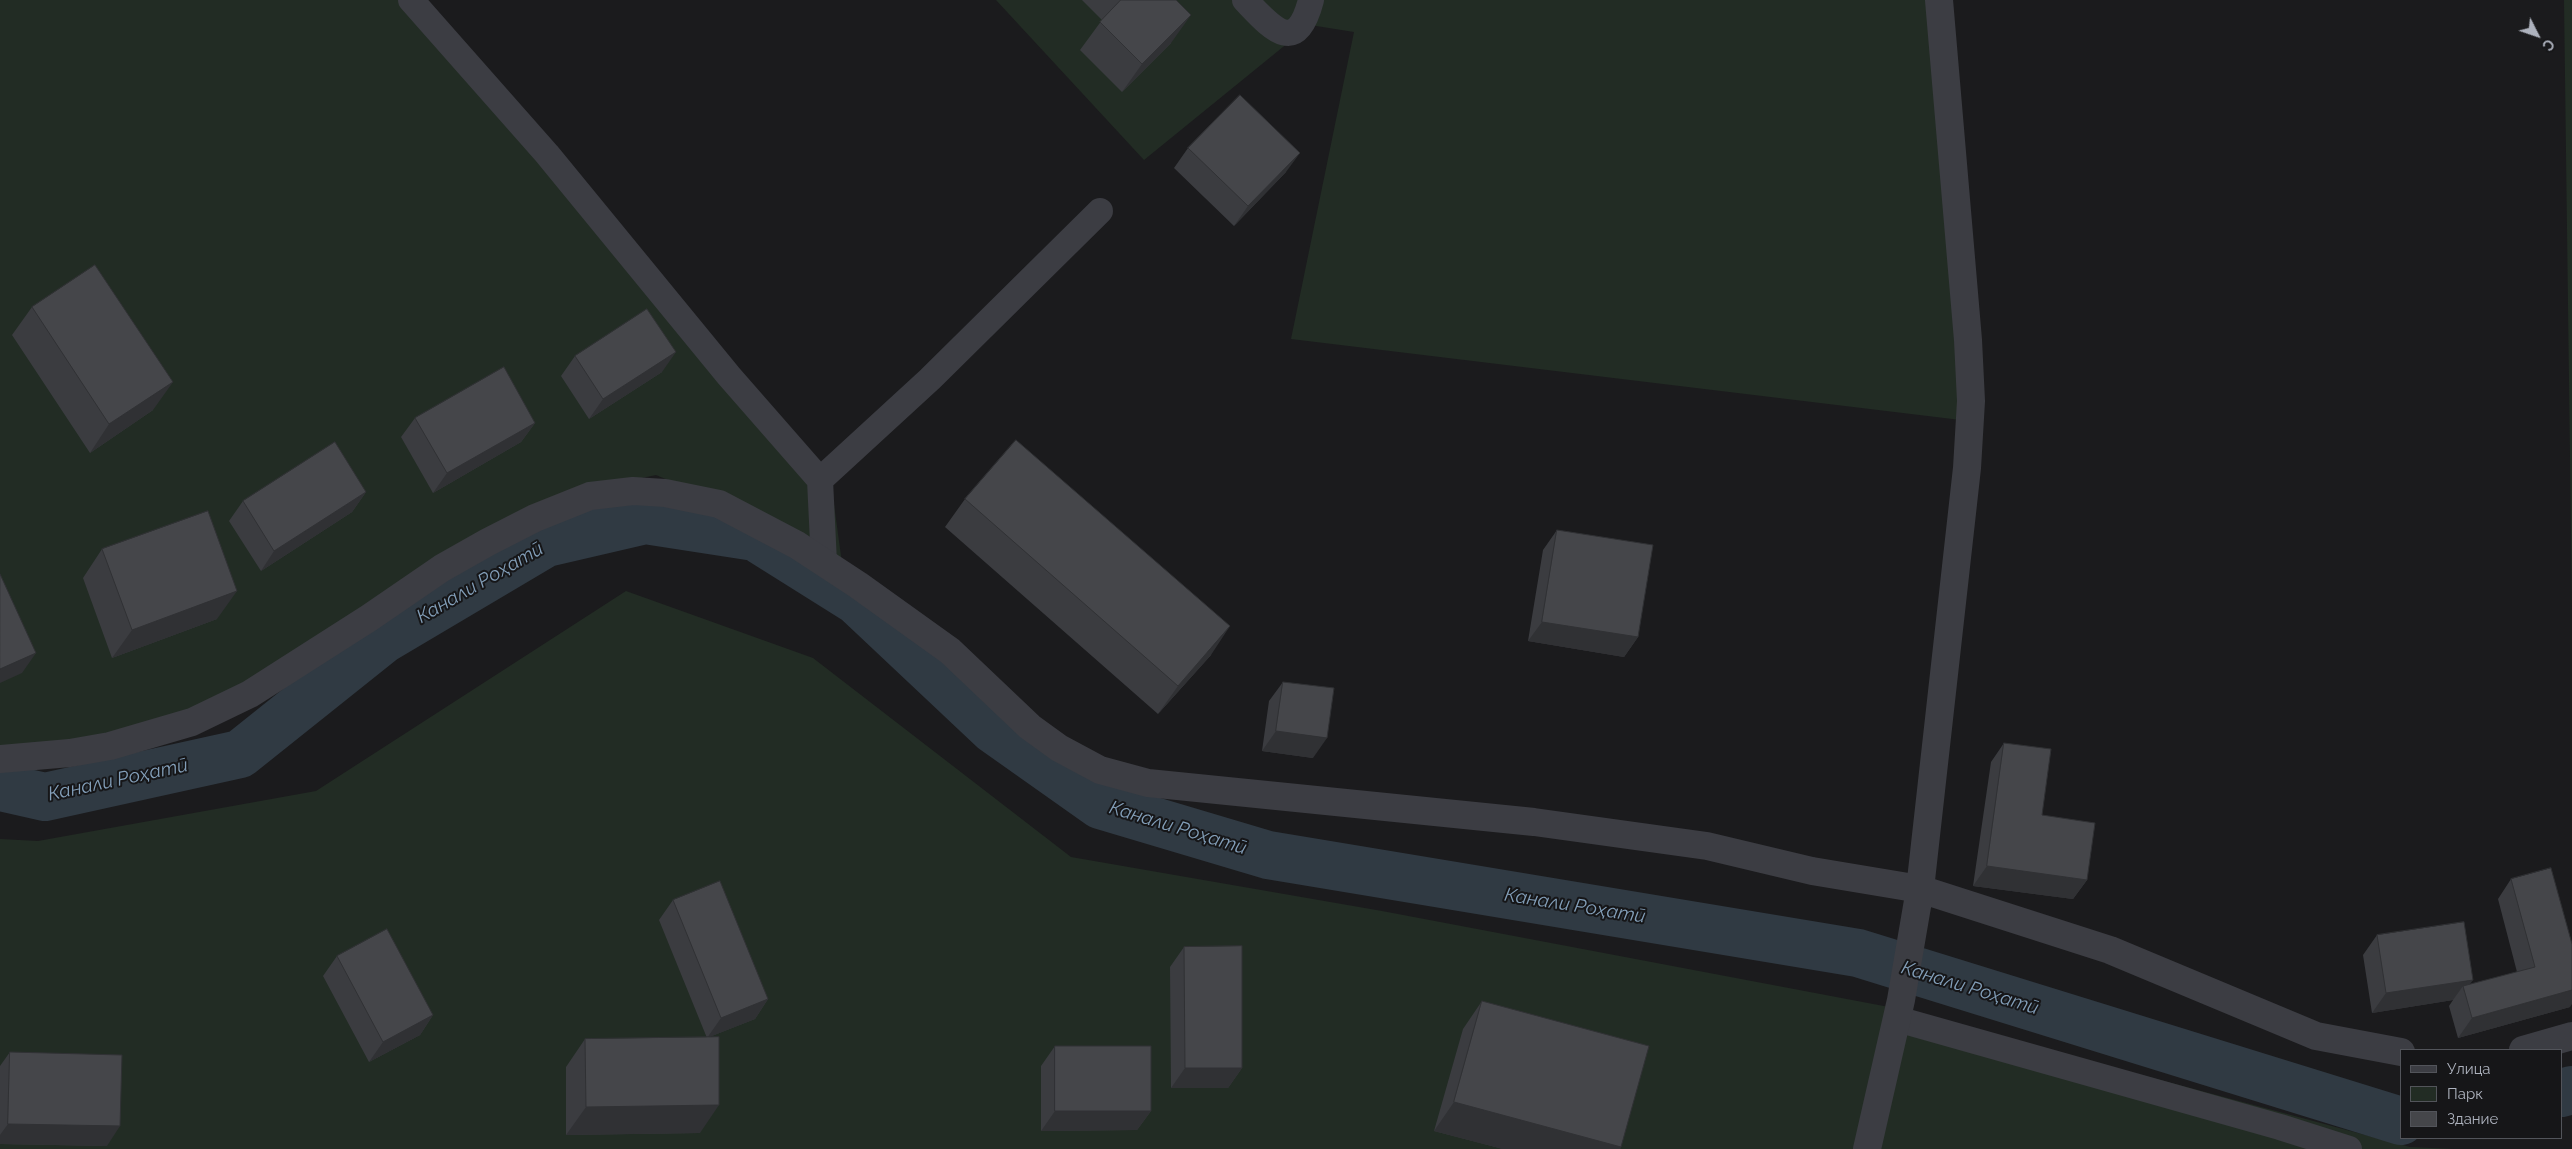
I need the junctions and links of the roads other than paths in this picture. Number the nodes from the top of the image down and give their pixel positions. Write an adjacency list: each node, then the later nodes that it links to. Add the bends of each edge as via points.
1 (411, 0): 6 (lane, via 547,154 729,376)
2 (1245, 0): 3 (lane, via 1270,26 1285,34 1303,22)
3 (1311, 0)
4 (1939, 0): 9 (street, via 1971,401 1948,656)
5 (1100, 211): 6 (lane, via 930,378)
6 (820, 480): 7 (lane)
7 (824, 563): 8 (street, via 719,504 665,493 633,491 590,496 535,518 480,546 250,694 192,722 110,746); 9 (street, via 950,651 1030,727 1059,748 1100,770 1148,783 1524,820 1707,846)
8 (0, 759)
9 (1918, 901): 10 (street); 13 (street, via 2110,950 2316,1036)
10 (1899, 1010): 14 (street); 15 (lane)
11 (2572, 1036): 12 (street)
12 (2526, 1049)
13 (2400, 1052)
14 (1867, 1149)
15 (2348, 1149)

